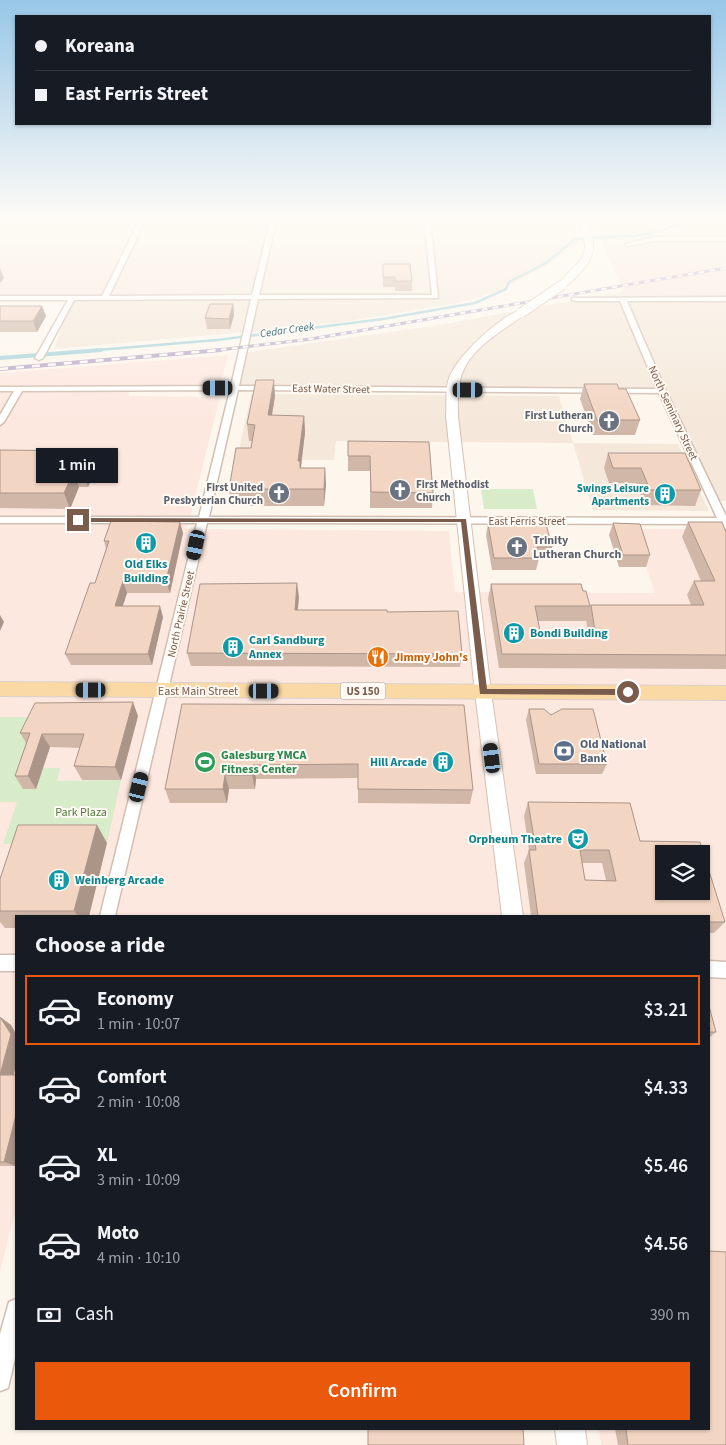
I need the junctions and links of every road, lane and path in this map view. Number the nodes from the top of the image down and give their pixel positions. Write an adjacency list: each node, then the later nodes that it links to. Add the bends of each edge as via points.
1 (111, 284): 7 (street)
2 (258, 284): 8 (street, North Prairie Street)
3 (435, 284): 8 (street, via 436,297)
4 (563, 284): 16 (main road, bridge, via 480,344 466,358 455,377)
5 (0, 298): 6 (street)
6 (72, 298): 7 (street); 12 (street)
7 (104, 298): 8 (street)
8 (255, 298): 14 (street, North Prairie Street)
9 (574, 298): 10 (street)
10 (622, 298): 11 (street); 17 (street, North Seminary Street)
11 (726, 299)
12 (39, 358)
13 (20, 388): 14 (street, East Water Street); 15 (street, East Water Street); 18 (street)
14 (234, 388): 16 (street, East Water Street); 20 (street, North Prairie Street)
15 (0, 389)
16 (453, 390): 17 (street, East Water Street); 21 (main road, via 452,416)
17 (662, 391): 22 (street, North Seminary Street)
18 (0, 422)
19 (0, 520): 20 (street, East Ferris Street)
20 (202, 520): 21 (street, East Ferris Street); 24 (street, North Prairie Street)
21 (464, 520): 22 (street, East Ferris Street); 25 (main road)
22 (725, 524)
23 (0, 690): 24 (main road, East Main Street / US 150)
24 (164, 691): 25 (main road, East Main Street / US 150); 27 (street, North Prairie Street)
25 (483, 692): 26 (main road, East Main Street / US 150); 28 (main road)
26 (726, 693)
27 (107, 915)
28 (512, 915)
29 (0, 963): 30 (street)
30 (15, 963)
31 (710, 969): 32 (street)
32 (726, 970)
33 (15, 1313): 34 (street)
34 (0, 1380)
35 (570, 1430): 36 (main road)
36 (572, 1445)

